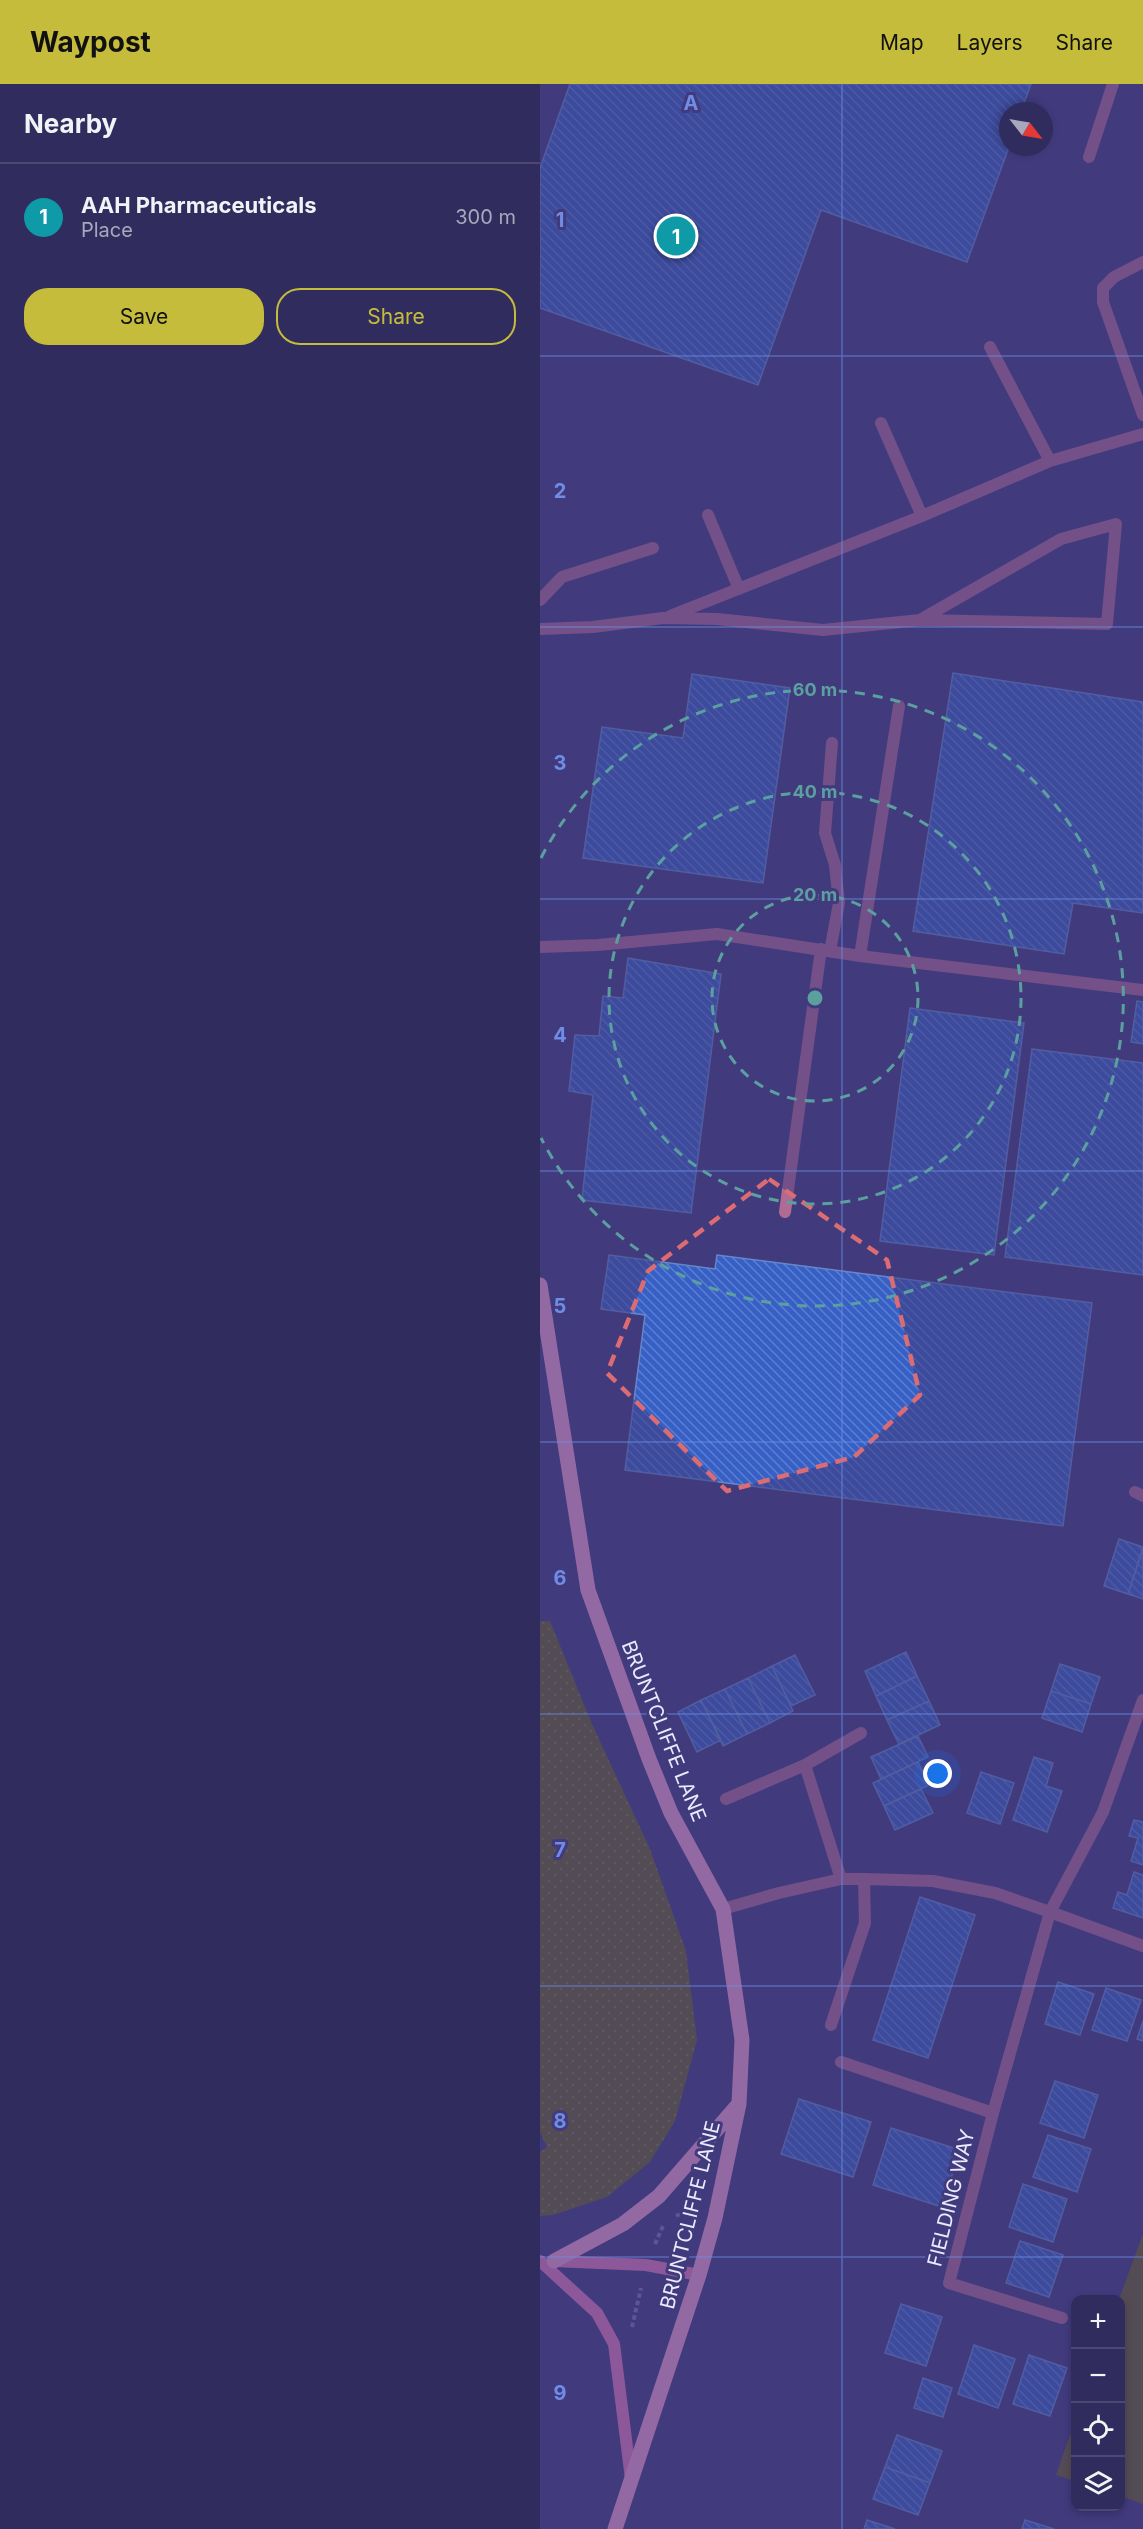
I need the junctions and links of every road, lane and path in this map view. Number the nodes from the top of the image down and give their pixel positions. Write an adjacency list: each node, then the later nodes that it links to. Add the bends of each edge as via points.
1 (1113, 84): 2 (street)
2 (1089, 157)
3 (1143, 262): 5 (street, via 1114,277 1103,288 1102,302)
4 (990, 347): 8 (street)
5 (1143, 415)
6 (881, 423): 10 (street)
7 (1143, 434): 8 (street)
8 (1050, 461): 10 (street)
9 (708, 515): 12 (street)
10 (922, 516): 12 (street)
11 (653, 548): 13 (street, via 562,577)
12 (739, 589): 14 (street)
13 (540, 600)
14 (663, 618): 15 (street, via 717,619 823,630); 16 (street)
15 (920, 620): 15 (street, via 1061,539 1116,524 1107,624)
16 (540, 629)
17 (899, 706): 21 (street)
18 (832, 743): 20 (street, via 825,833 835,865 839,903)
19 (540, 947): 20 (street, via 717,934)
20 (826, 950): 21 (street); 23 (street)
21 (860, 956): 22 (street)
22 (1143, 990)
23 (785, 1212)
24 (540, 1285): 31 (main road, BRUNTCLIFFE LANE, via 588,1590 671,1813)
25 (1143, 1700): 32 (street, FIELDING WAY, via 1103,1812)
26 (861, 1733): 27 (street)
27 (805, 1765): 28 (street); 30 (street)
28 (726, 1798)
29 (864, 1879): 30 (street); 32 (street, via 933,1881 994,1893); 34 (street, via 865,1923)
30 (841, 1880): 31 (street)
31 (723, 1909): 36 (main road, BRUNTCLIFFE LANE, via 742,2040)
32 (1050, 1912): 33 (street); 37 (street, FIELDING WAY)
33 (1143, 1946)
34 (831, 2025)
35 (841, 2062): 37 (street, FIELDING WAY)
36 (739, 2104): 38 (main road, via 659,2196 623,2224); 39 (main road, BRUNTCLIFFE LANE)
37 (993, 2112): 40 (street, FIELDING WAY, via 949,2283)
38 (545, 2261): 39 (main road, via 646,2265); 41 (main road, via 597,2313 614,2344)
39 (699, 2275): 41 (main road, BRUNTCLIFFE LANE)
40 (1062, 2318)
41 (631, 2480): 42 (main road, BRUNTCLIFFE LANE)
42 (615, 2529)

